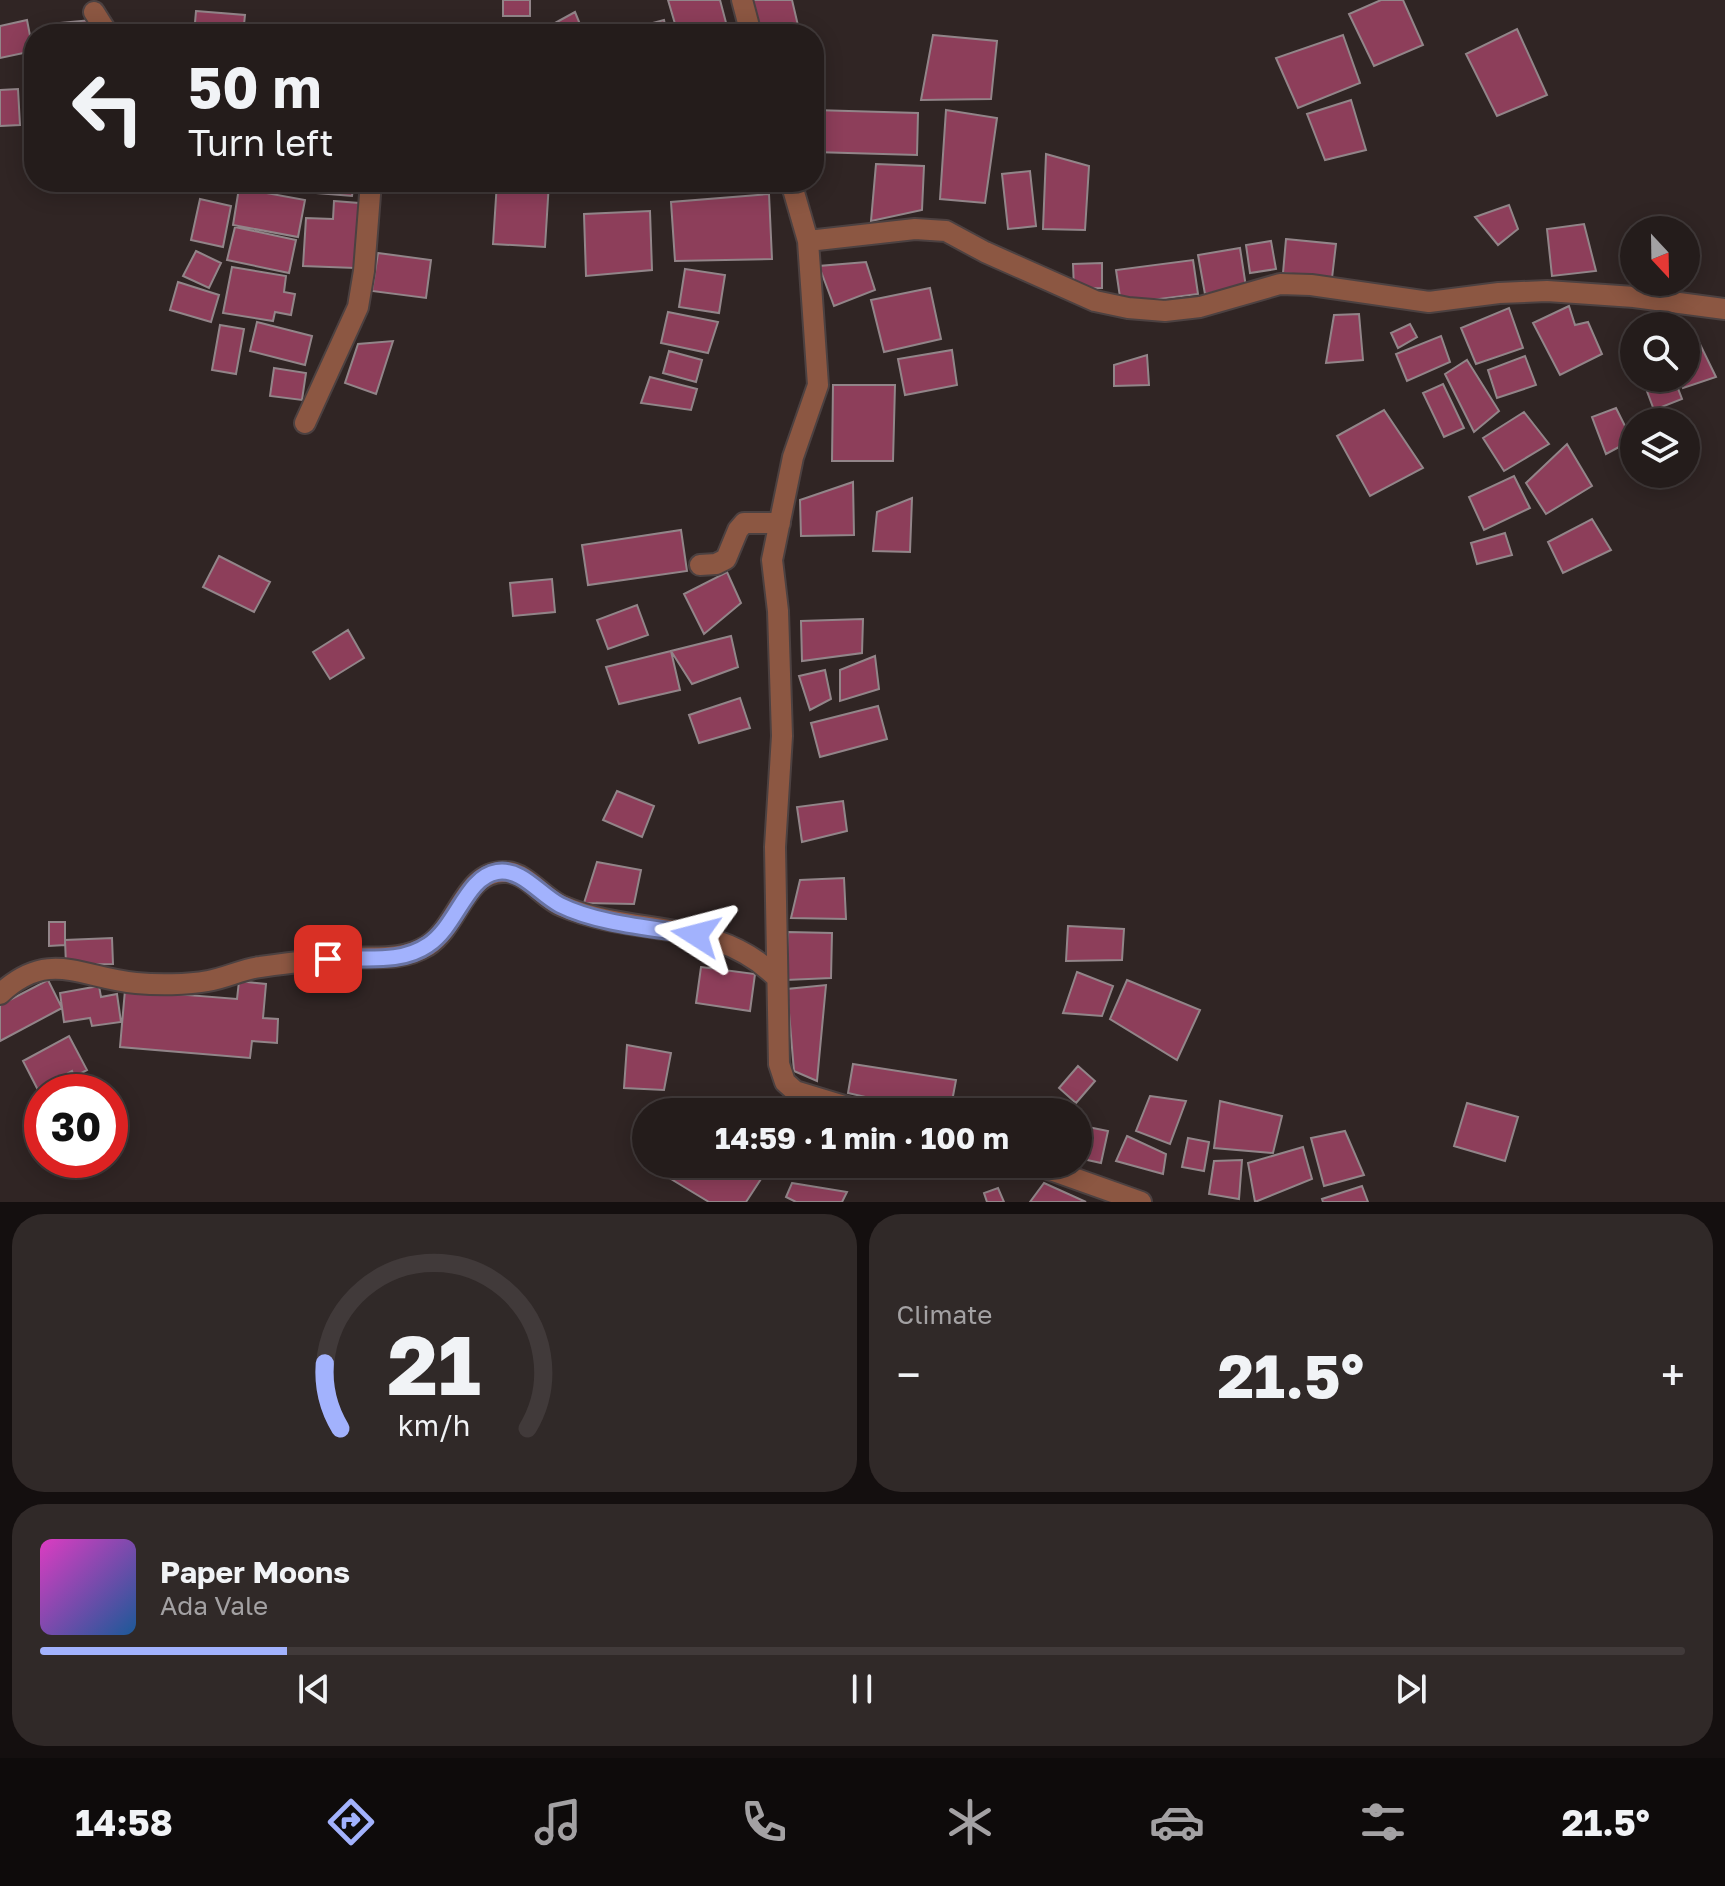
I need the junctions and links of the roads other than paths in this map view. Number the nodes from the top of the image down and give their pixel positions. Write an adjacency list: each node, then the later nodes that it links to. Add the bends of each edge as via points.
1 (742, 0): 4 (street)
2 (94, 12): 3 (street)
3 (102, 24)
4 (748, 24)
5 (370, 192): 9 (street, via 358,307)
6 (794, 192): 7 (street)
7 (808, 241): 8 (street, via 915,229 946,231 1095,301 1165,311 1200,307 1280,284 1429,302 1547,291); 10 (street, via 818,385 793,457)
8 (1725, 309)
9 (305, 423)
10 (780, 523): 11 (street, via 744,523 726,559); 12 (street, via 772,560 782,736 775,847)
11 (700, 565)
12 (776, 977): 13 (street, via 736,946 562,906 507,871 475,882 451,924 429,945 404,957 257,967 208,981 136,983 64,967 15,979); 14 (street, via 779,1064 785,1082)
13 (0, 994)
14 (818, 1098)
15 (1073, 1178): 16 (street)
16 (1141, 1202)

